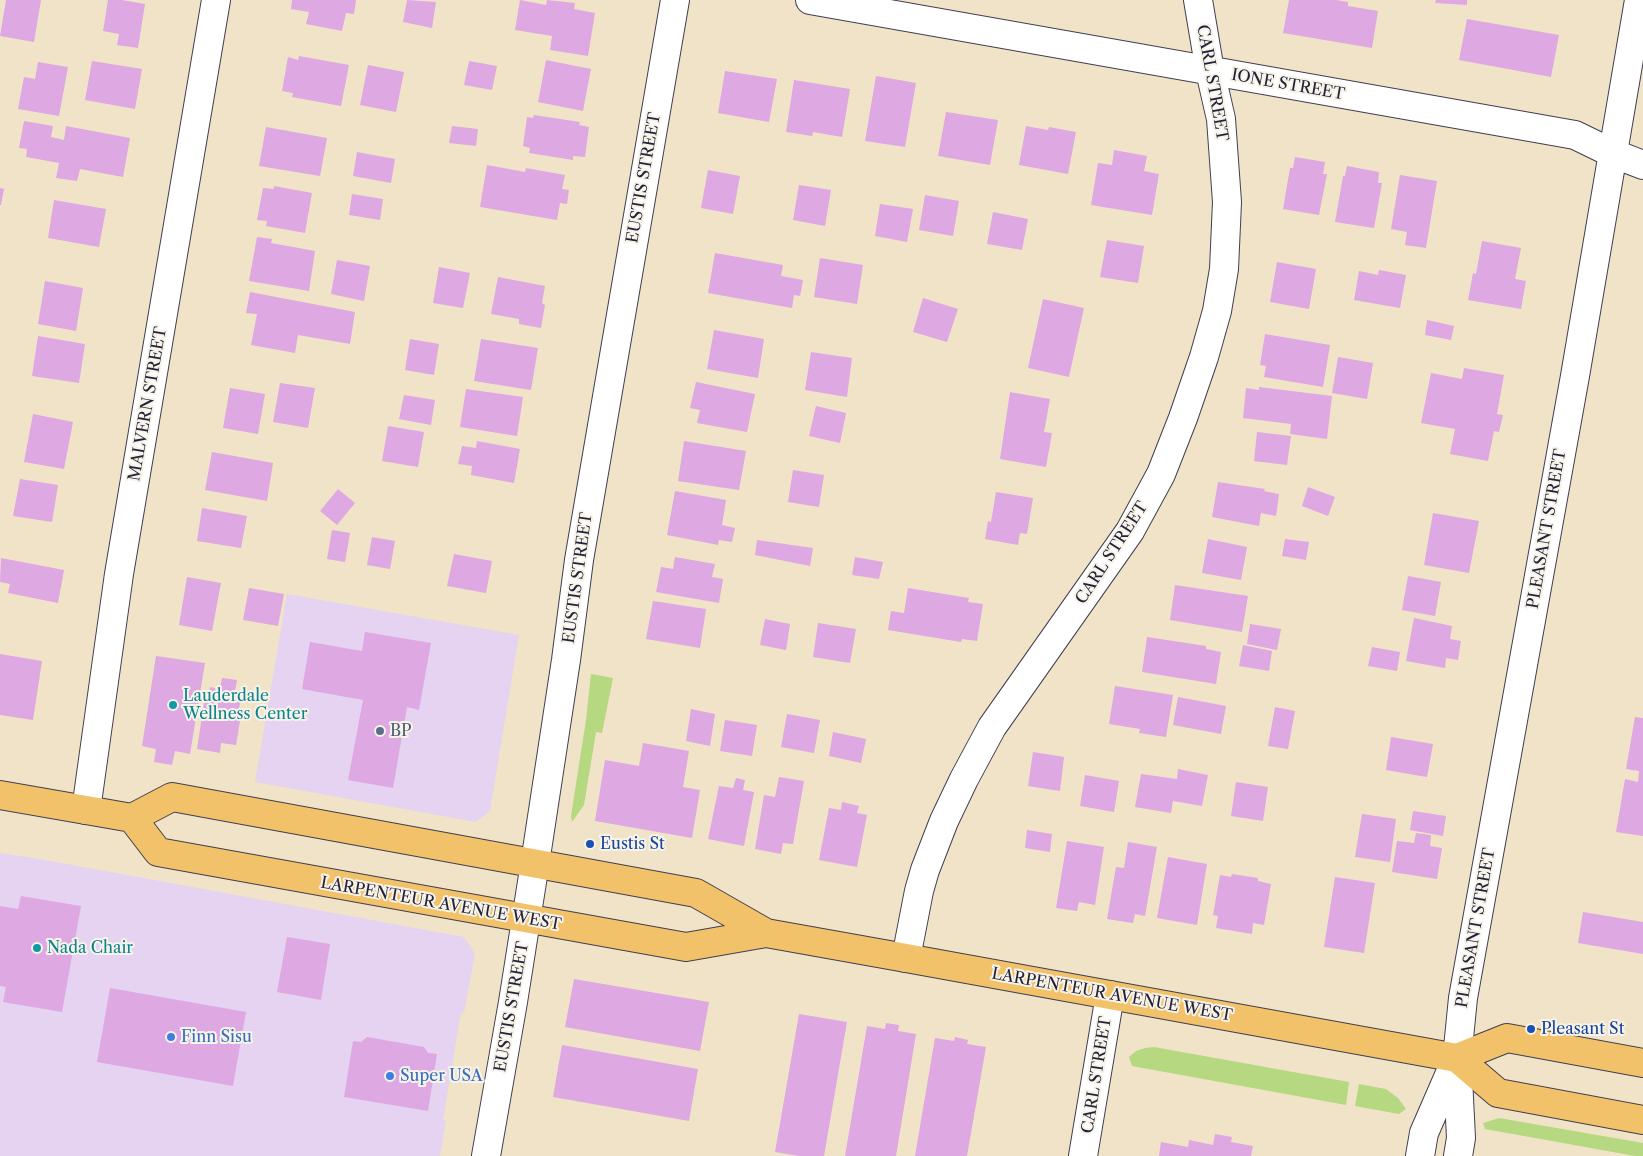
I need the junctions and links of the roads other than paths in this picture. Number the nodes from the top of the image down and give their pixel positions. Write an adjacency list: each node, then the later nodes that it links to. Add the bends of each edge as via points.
1 (216, 0): 10 (street, MALVERN STREET, via 119,574)
2 (675, 0): 12 (street, EUSTIS STREET, via 579,560)
3 (810, 0): 6 (street, IONE STREET)
4 (1198, 0): 6 (street, CARL STREET)
5 (1638, 0): 7 (street, PLEASANT STREET)
6 (1210, 71): 7 (street, IONE STREET, via 1575,135); 15 (street, CARL STREET, via 1221,119 1227,202 1224,269 1217,311 1184,418 1161,474 1130,532 992,727 964,779 925,870)
7 (1612, 153): 8 (street, IONE STREET); 17 (street, PLEASANT STREET, via 1463,998)
8 (1643, 165)
9 (0, 795): 10 (main road)
10 (86, 810): 11 (main road)
11 (132, 818): 12 (main road, LARPENTEUR AVENUE WEST, via 172,796); 13 (main road, LARPENTEUR AVENUE WEST, via 158,852)
12 (535, 863): 13 (street, EUSTIS STREET); 14 (main road, LARPENTEUR AVENUE WEST, via 696,892)
13 (526, 919): 14 (main road, LARPENTEUR AVENUE WEST, via 686,947); 20 (street, EUSTIS STREET)
14 (766, 933): 15 (main road, LARPENTEUR AVENUE WEST)
15 (906, 958): 16 (main road, LARPENTEUR AVENUE WEST)
16 (1110, 995): 17 (main road, LARPENTEUR AVENUE WEST); 21 (street, CARL STREET)
17 (1457, 1058): 18 (main road, via 1507,1038); 19 (main road, via 1498,1093); 22 (street, PLEASANT STREET, via 1424,1133); 23 (street, PLEASANT STREET, via 1461,1138)
18 (1643, 1063)
19 (1643, 1120)
20 (486, 1156)
21 (1083, 1156)
22 (1420, 1156)
23 (1458, 1156)

